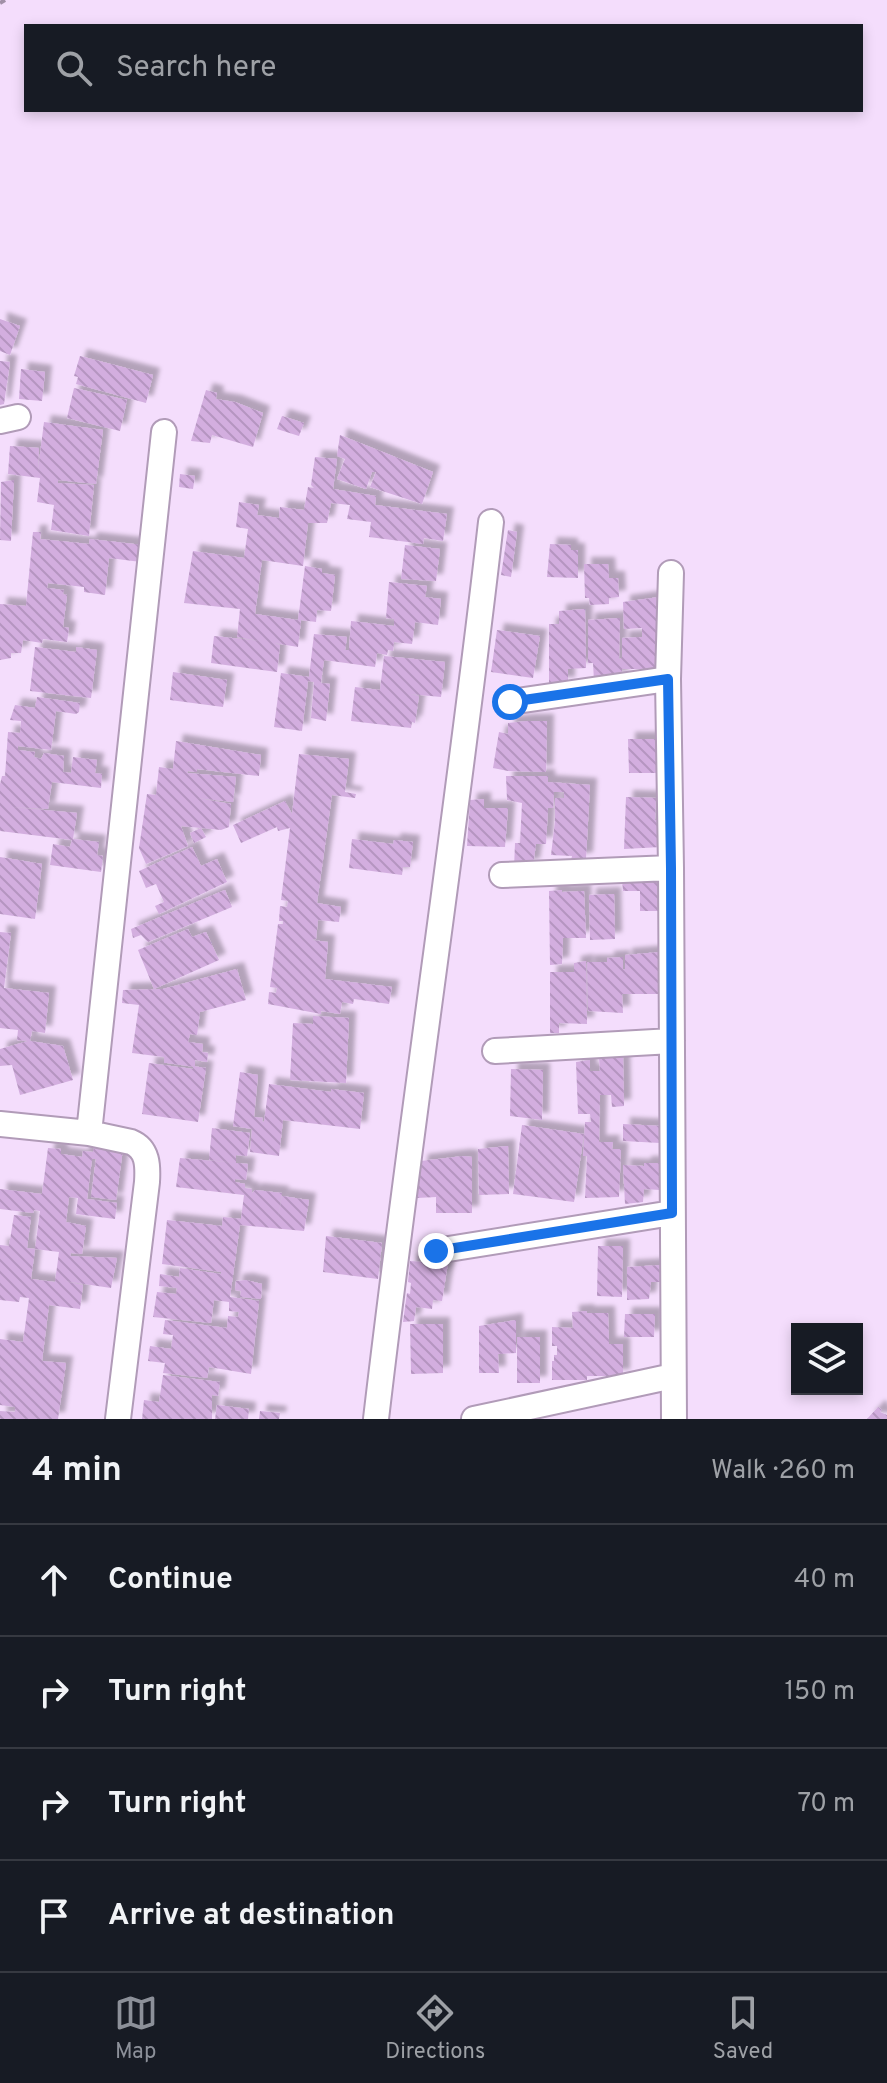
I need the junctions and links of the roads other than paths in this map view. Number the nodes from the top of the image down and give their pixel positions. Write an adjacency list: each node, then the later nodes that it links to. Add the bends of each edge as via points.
1 (164, 432): 11 (street)
2 (491, 522): 16 (street)
3 (671, 573): 4 (street)
4 (668, 679): 5 (street); 6 (street)
5 (510, 702)
6 (671, 868): 7 (street); 8 (street)
7 (502, 875)
8 (672, 1041): 9 (street); 12 (street)
9 (495, 1051)
10 (0, 1124): 11 (street)
11 (89, 1133): 15 (street, via 137,1145 148,1166)
12 (672, 1213): 13 (street); 14 (street)
13 (436, 1251)
14 (673, 1376): 17 (street); 18 (street)
15 (118, 1419)
16 (376, 1419)
17 (474, 1419)
18 (674, 1419)

